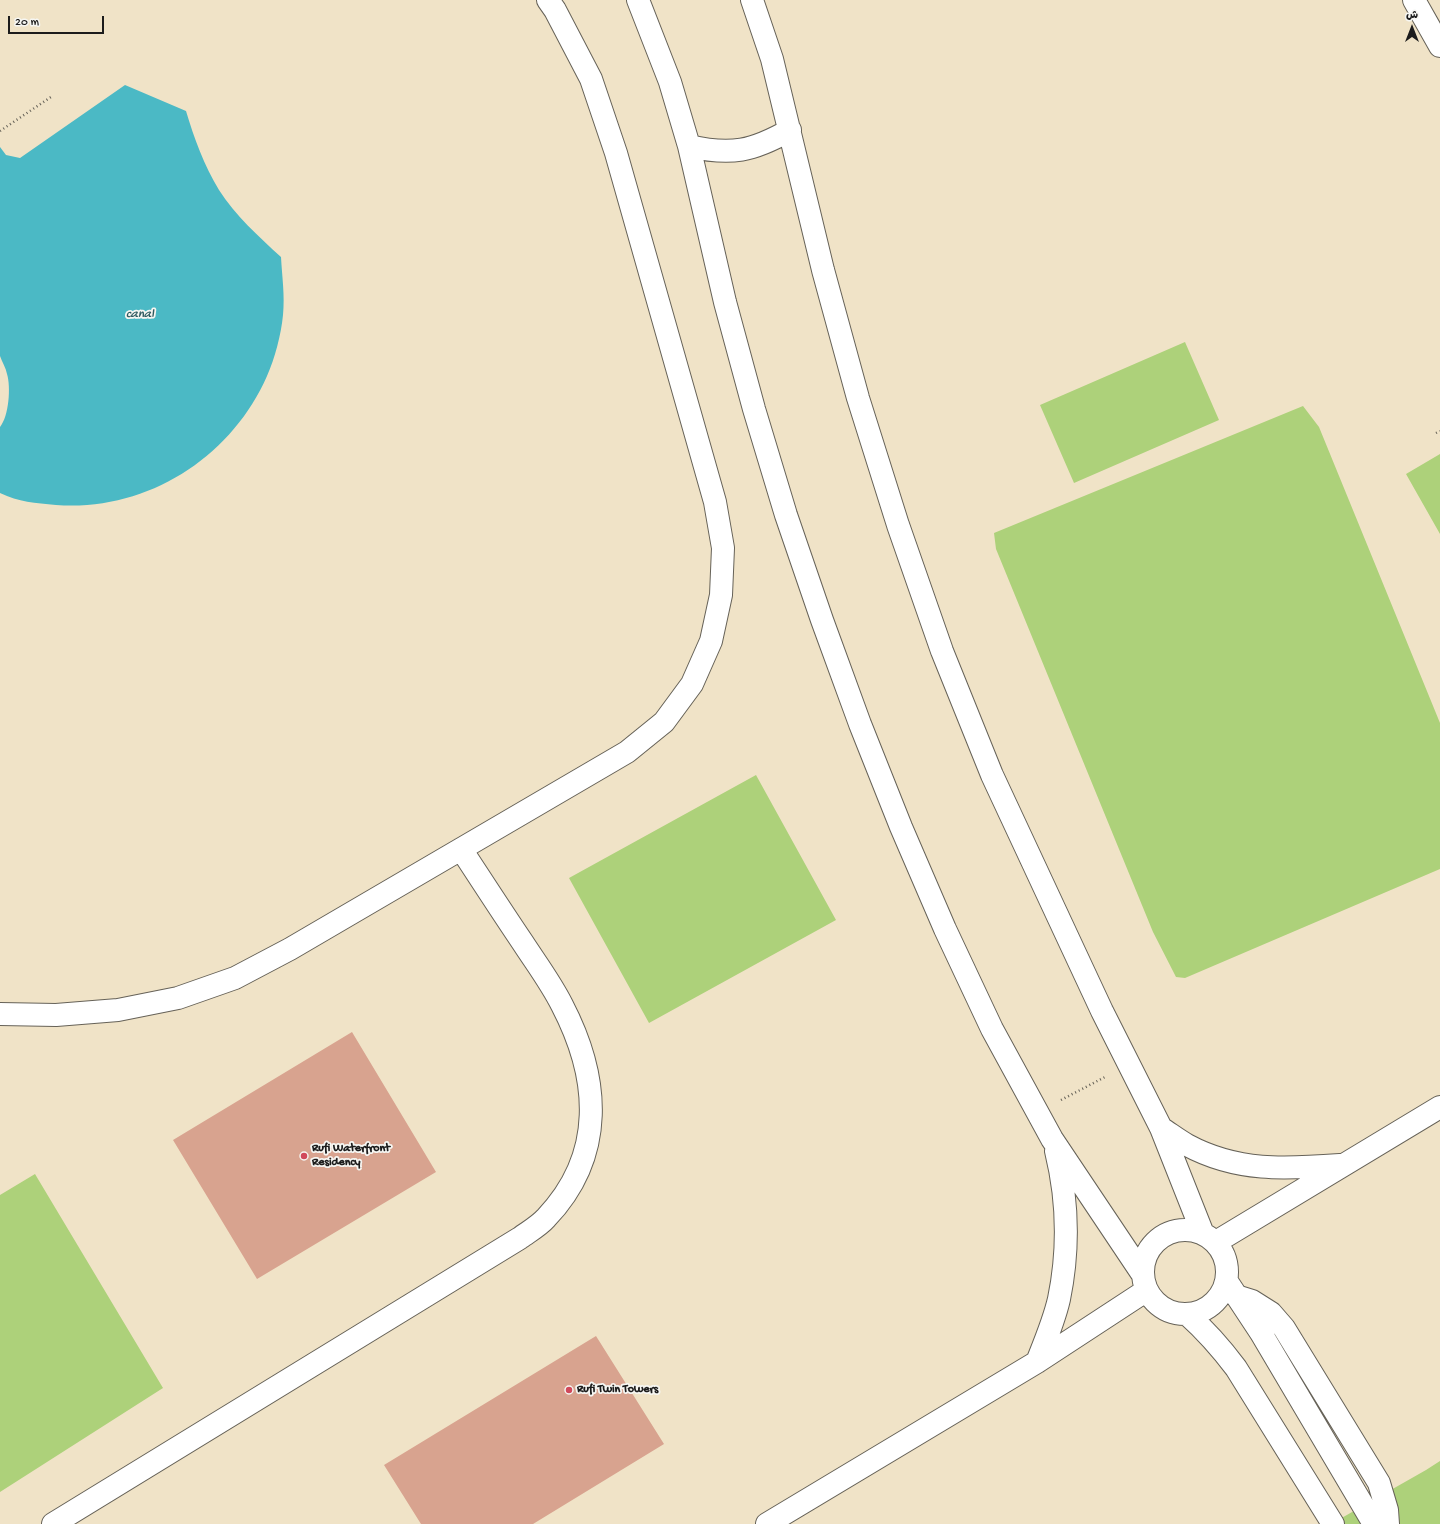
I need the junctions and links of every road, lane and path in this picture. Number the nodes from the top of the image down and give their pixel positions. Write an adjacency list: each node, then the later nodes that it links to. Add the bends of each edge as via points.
1 (548, 0): 12 (street, via 592,79 616,153 715,502 723,548 721,595 711,641 692,684 664,722 627,752)
2 (638, 0): 9 (street, via 670,82)
3 (752, 0): 7 (street, via 772,59)
4 (1414, 0): 5 (street)
5 (1440, 46)
6 (51, 97): 8 (path)
7 (790, 130): 9 (street, via 772,141 731,152 710,151); 14 (street, via 823,270 858,398 898,525 942,651 992,775)
8 (0, 131)
9 (690, 146): 16 (street, via 725,302 754,409 824,627 877,768 939,914 992,1029)
10 (1440, 431): 11 (path)
11 (1436, 434)
12 (461, 849): 13 (street, via 290,949 235,978 178,998 118,1010 56,1015); 25 (street, via 562,1004 588,1072 591,1103 590,1135 581,1166 566,1194 545,1219 520,1238)
13 (0, 1014)
14 (1129, 1065): 16 (path); 17 (street)
15 (1440, 1107): 19 (street)
16 (1038, 1112): 18 (street)
17 (1160, 1128): 19 (street, via 1187,1145 1216,1158 1247,1166 1279,1169); 20 (street)
18 (1052, 1139): 21 (street); 24 (street, via 1061,1170 1066,1203 1066,1248 1059,1300)
19 (1345, 1164): 20 (street)
20 (1210, 1238): 21 (street, via 1190,1230 1174,1231 1161,1237 1150,1248 1144,1261); 22 (street, via 1224,1255)
21 (1145, 1283): 23 (street, via 1154,1301 1163,1308 1174,1313); 24 (street)
22 (1232, 1290): 23 (street, via 1221,1295 1212,1306 1201,1312); 28 (street, via 1261,1333); 29 (street, via 1271,1313 1284,1328 1379,1483 1387,1510)
23 (1187, 1314): 27 (street, via 1205,1330 1236,1368)
24 (1037, 1362): 26 (street)
25 (52, 1524)
26 (767, 1524)
27 (1333, 1524)
28 (1374, 1524)
29 (1388, 1524)

